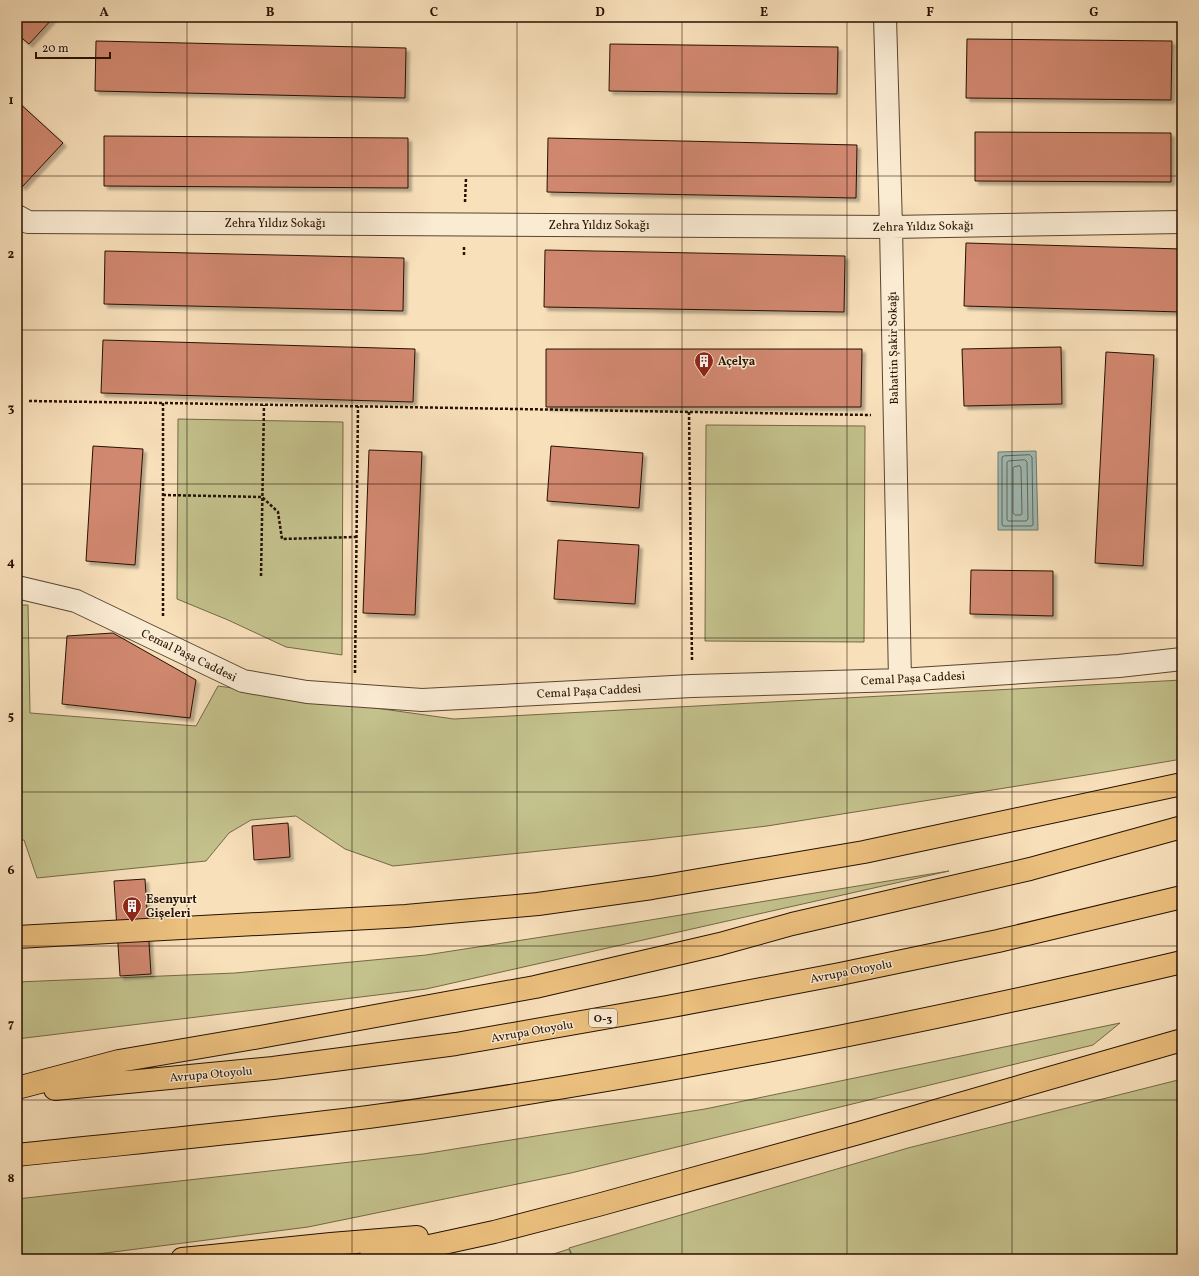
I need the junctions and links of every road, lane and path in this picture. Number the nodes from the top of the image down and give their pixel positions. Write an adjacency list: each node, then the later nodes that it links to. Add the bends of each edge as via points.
1 (885, 17): 4 (street, Bahattin Şakir Sokağı)
2 (17, 216): 4 (street, Zehra Yıldız Sokağı, via 28,222)
3 (1182, 222): 4 (street, Zehra Yıldız Sokağı)
4 (891, 227): 10 (street, Bahattin Şakir Sokağı)
5 (29, 402): 6 (path)
6 (163, 403): 7 (path); 11 (path)
7 (264, 405): 8 (path); 12 (path)
8 (358, 406): 9 (path); 13 (path)
9 (689, 412): 10 (path); 19 (path)
10 (894, 416): 18 (street, Bahattin Şakir Sokağı)
11 (163, 495): 12 (path); 16 (path)
12 (262, 497): 13 (path, via 278,512 282,538); 14 (path)
13 (356, 537): 20 (path)
14 (261, 576)
15 (17, 587): 16 (street, Cemal Paşa Caddesi, via 76,601)
16 (162, 643): 20 (street, Cemal Paşa Caddesi, via 242,681 307,692)
17 (1182, 659): 18 (street, Cemal Paşa Caddesi, via 1119,666)
18 (900, 680): 19 (street, Cemal Paşa Caddesi)
19 (692, 686): 20 (street, Cemal Paşa Caddesi, via 422,700)
20 (355, 695)
21 (1182, 784): 24 (highway, via 864,852 652,888 538,904 406,916)
22 (1182, 827): 27 (highway, via 1030,869 535,987 119,1061)
23 (1182, 897): 28 (highway, Avrupa Otoyolu / O-3, via 998,941 855,971 456,1044 273,1068)
24 (17, 937)
25 (1182, 962): 29 (highway, via 922,1020 676,1069 361,1118)
26 (1181, 1040): 30 (highway, via 859,1133)
27 (17, 1088)
28 (17, 1092)
29 (17, 1155)
30 (494, 1232): 31 (highway, via 331,1244); 32 (highway)
31 (182, 1259)
32 (370, 1259)

